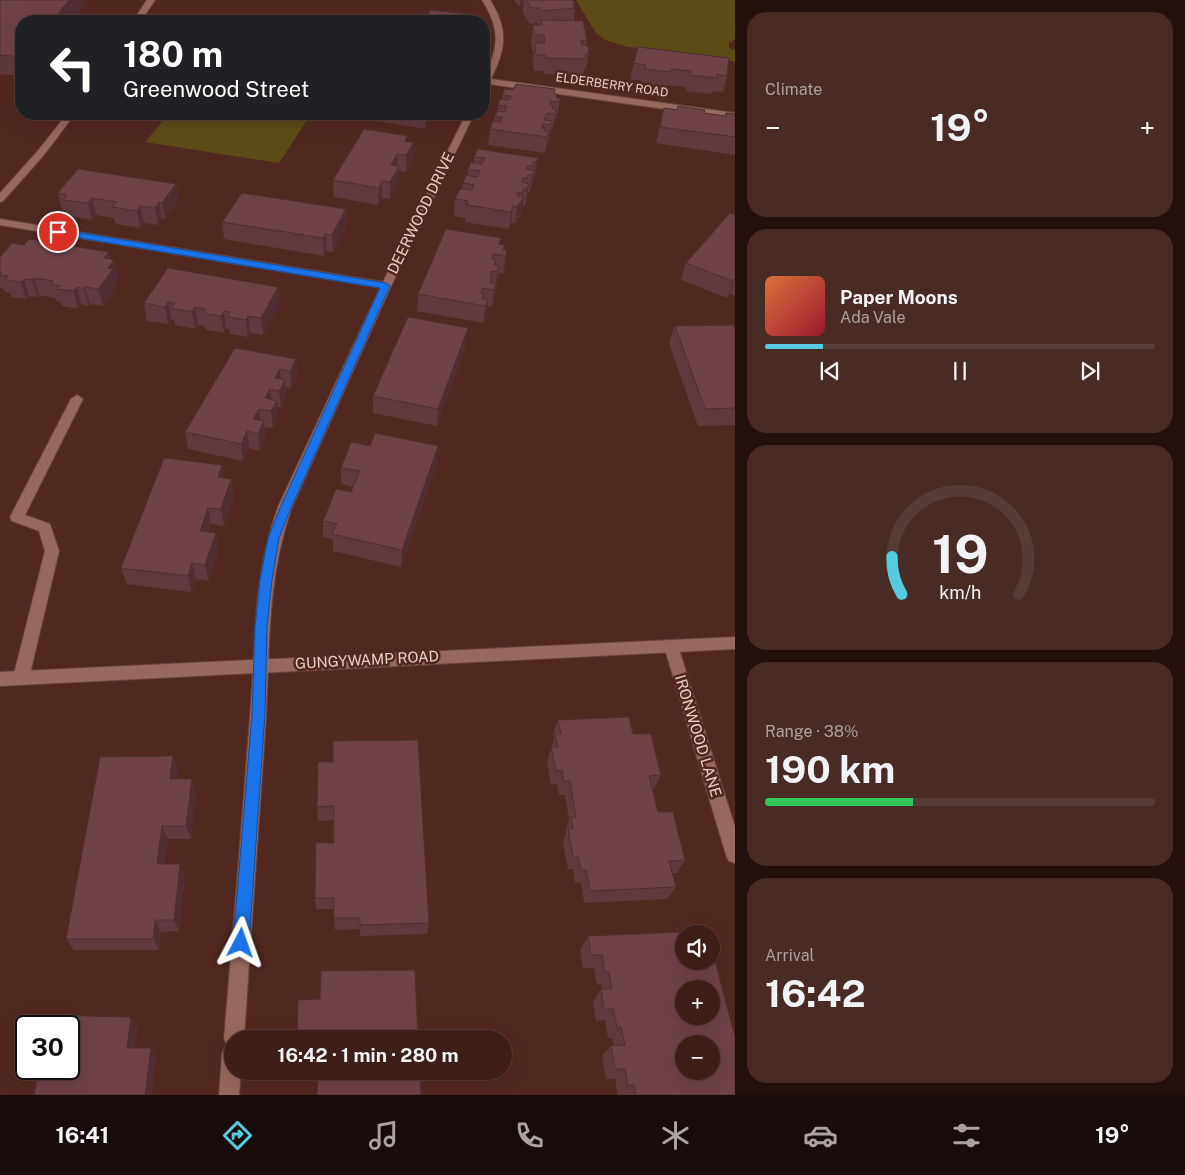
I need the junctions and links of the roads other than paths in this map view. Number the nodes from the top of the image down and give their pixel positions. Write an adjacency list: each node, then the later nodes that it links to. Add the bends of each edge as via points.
1 (151, 0): 3 (street)
2 (486, 0): 4 (street, via 502,31 501,44)
3 (141, 15)
4 (490, 71)
5 (490, 84): 6 (street, ELDERBERRY ROAD)
6 (735, 116)
7 (66, 120): 9 (street)
8 (467, 120): 11 (street, DEERWOOD DRIVE)
9 (0, 199)
10 (0, 222): 11 (street)
11 (386, 286): 15 (street, DEERWOOD DRIVE, via 274,538 266,580)
12 (78, 400): 16 (street, via 18,517 45,528 52,551)
13 (735, 643): 14 (street, GUNGYWAMP ROAD)
14 (671, 646): 15 (street, GUNGYWAMP ROAD); 18 (street, IRONWOOD LANE)
15 (260, 665): 16 (street, GUNGYWAMP ROAD); 19 (street, DEERWOOD DRIVE)
16 (21, 678): 17 (street, GUNGYWAMP ROAD)
17 (0, 679)
18 (735, 855)
19 (235, 1030)
20 (230, 1080): 21 (street)
21 (229, 1095)

